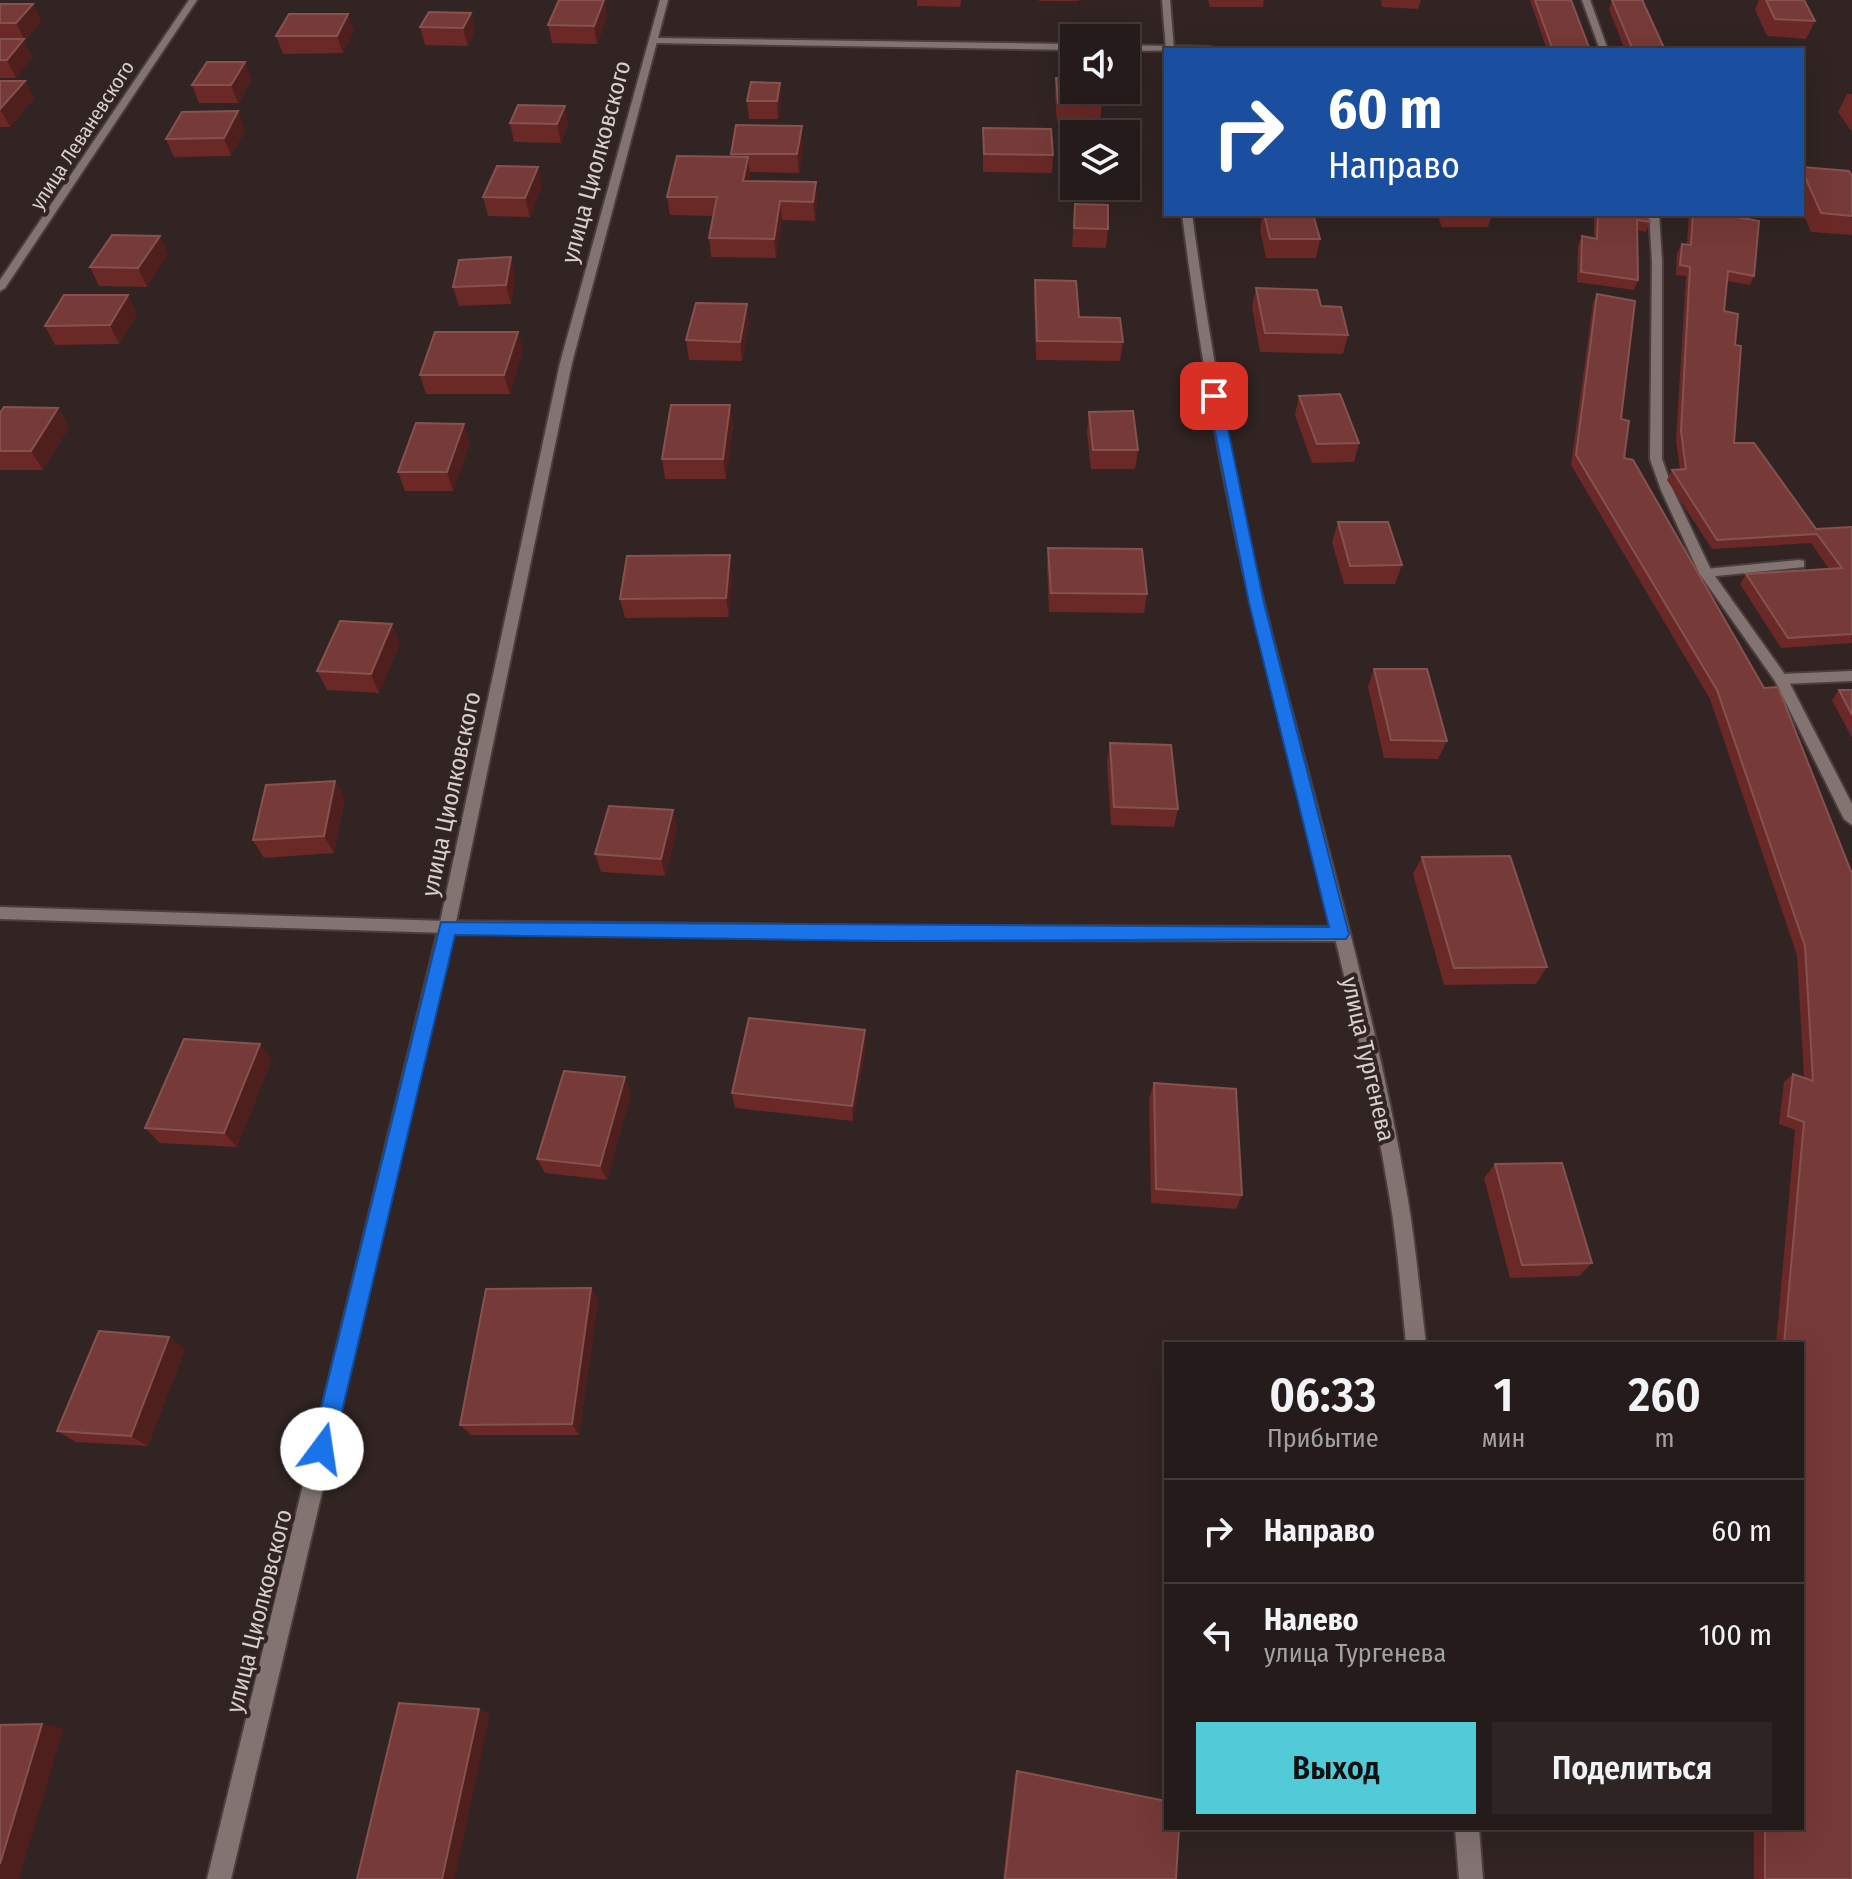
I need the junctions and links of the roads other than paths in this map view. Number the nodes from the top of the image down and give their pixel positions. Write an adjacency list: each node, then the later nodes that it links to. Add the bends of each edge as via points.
1 (193, 0): 13 (street, улица Леваневского)
2 (664, 0): 5 (street, улица Циолковского)
3 (1166, 0): 8 (street)
4 (1586, 0): 9 (street)
5 (654, 41): 6 (street); 20 (street, улица Циолковского, via 566,363)
6 (1060, 47)
7 (1140, 48): 10 (street)
8 (1170, 48)
9 (1603, 48)
10 (1164, 49)
11 (1187, 216): 21 (street, улица Тургенева, via 1196,307 1256,603)
12 (1654, 216): 15 (street, via 1656,459)
13 (0, 288)
14 (1799, 564): 15 (street)
15 (1706, 573): 17 (street)
16 (1852, 676): 17 (street)
17 (1781, 679): 18 (street)
18 (1852, 819)
19 (0, 913): 20 (street)
20 (447, 927): 21 (street); 24 (street, улица Циолковского)
21 (1340, 934): 22 (street, улица Тургенева, via 1397,1184)
22 (1416, 1342)
23 (1467, 1830): 25 (street)
24 (219, 1879)
25 (1471, 1879)

